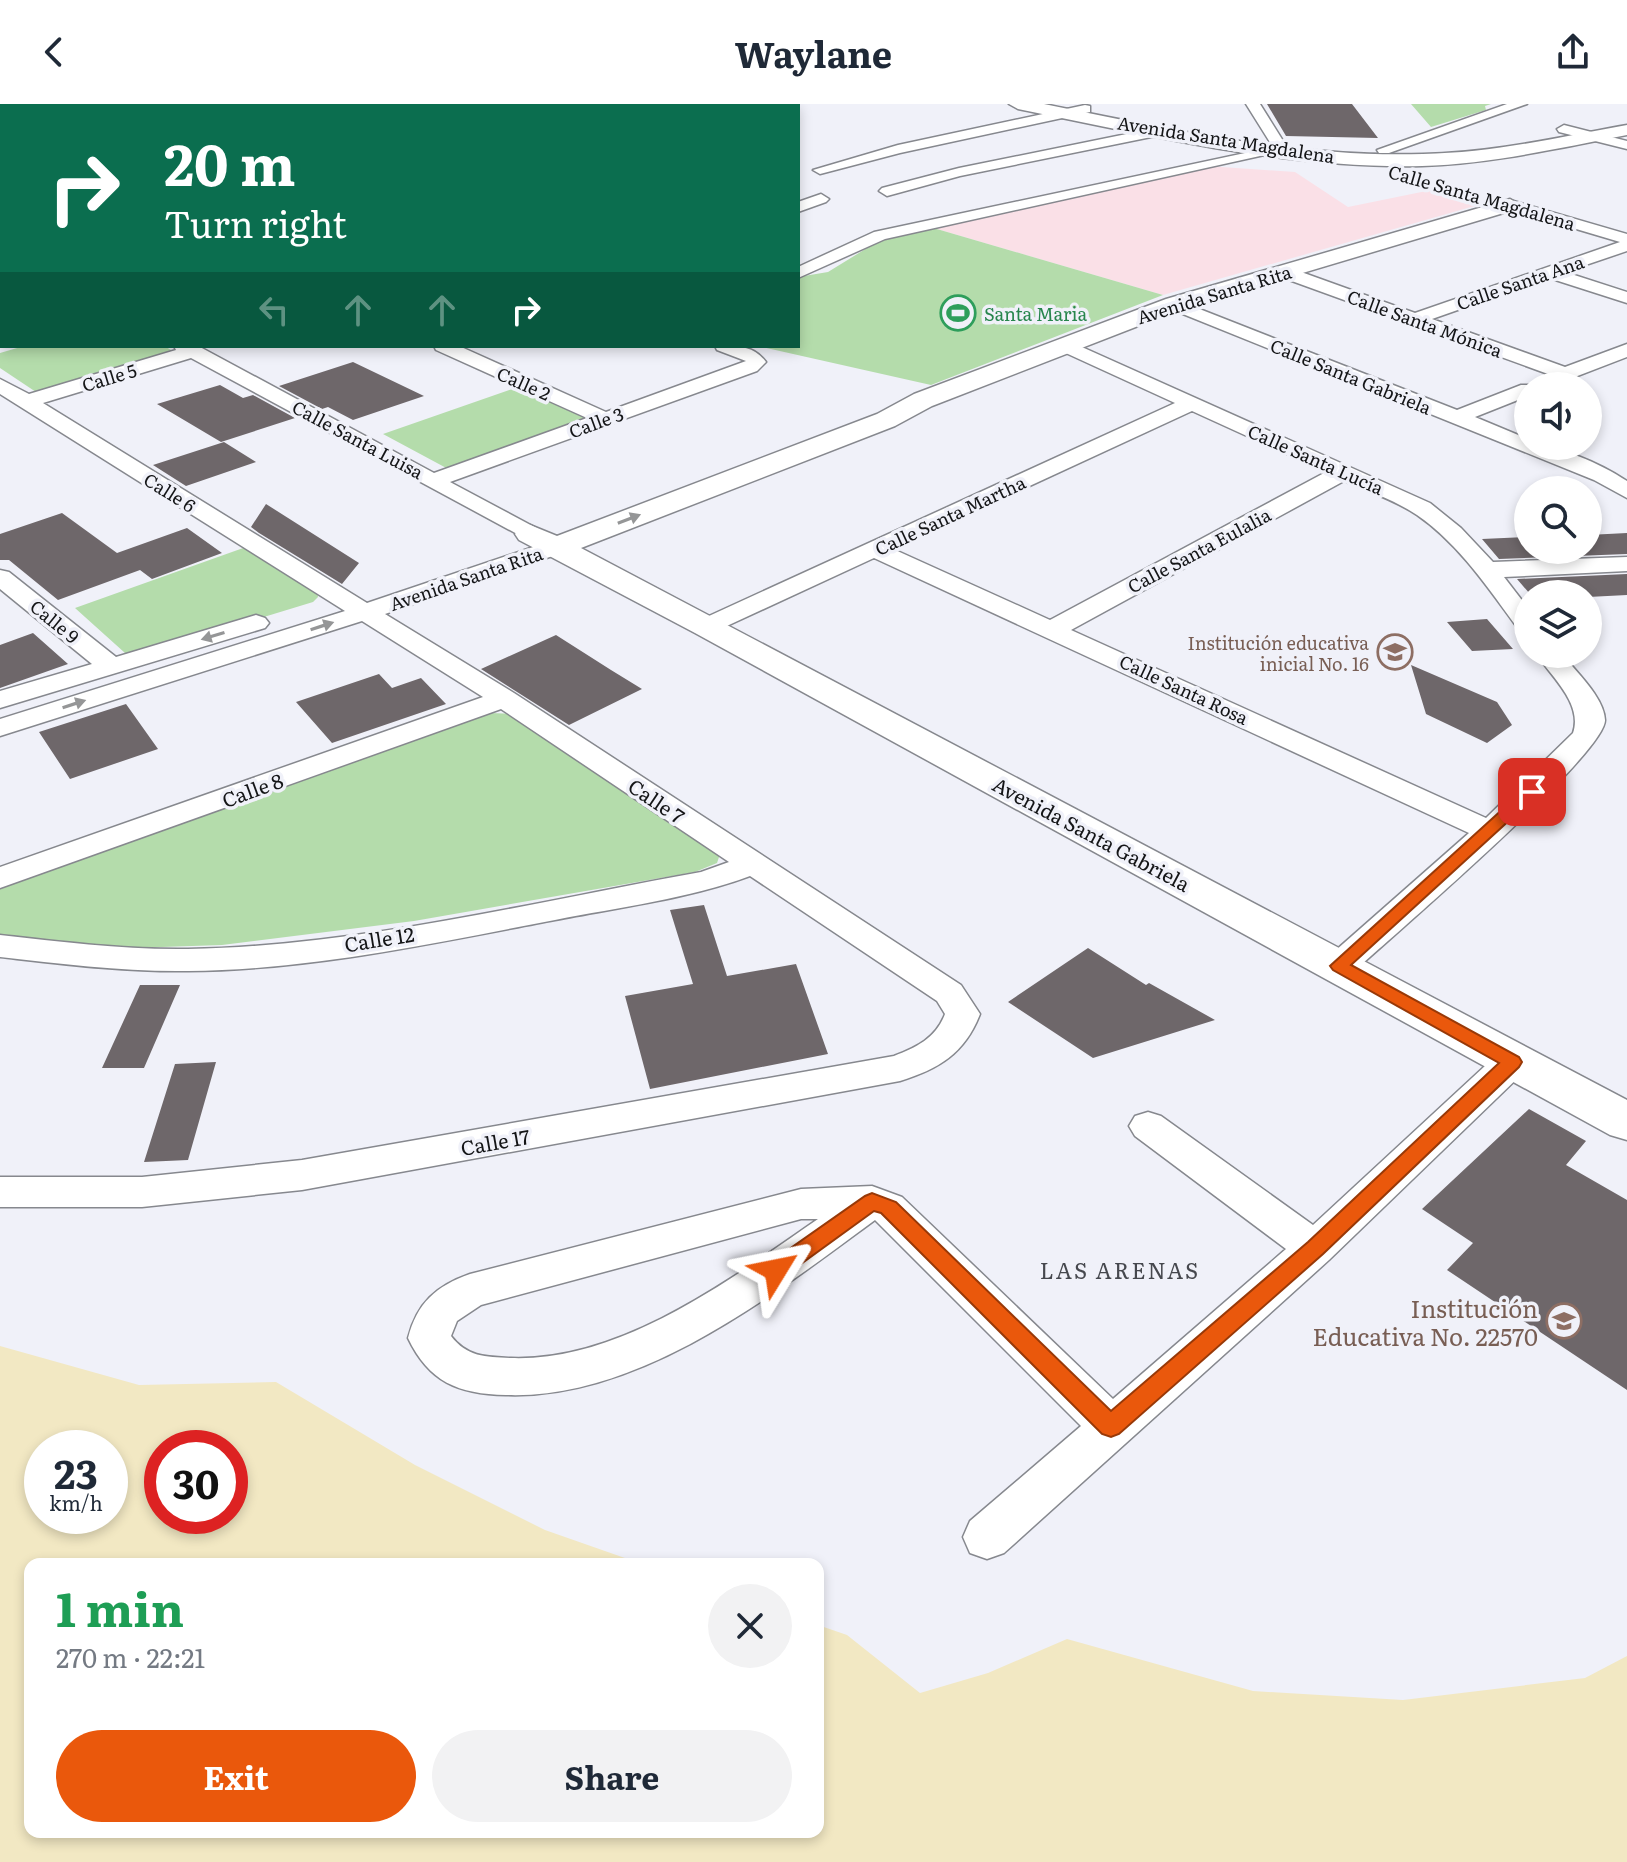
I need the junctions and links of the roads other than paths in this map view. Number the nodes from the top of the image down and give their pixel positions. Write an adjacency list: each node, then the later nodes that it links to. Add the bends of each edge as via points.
1 (1018, 104): 5 (street, Avenida Santa Magdalena)
2 (1239, 104): 4 (street)
3 (1520, 104): 14 (street)
4 (1254, 106): 12 (street)
5 (1062, 108): 9 (street, Avenida Santa Magdalena); 12 (street, Avenida Santa Magdalena); 15 (street)
6 (1627, 119): 7 (street)
7 (1564, 129): 10 (street); 14 (street)
8 (1627, 130): 10 (street)
9 (1161, 131): 12 (street, Avenida Santa Magdalena); 18 (street)
10 (1592, 136): 11 (street); 14 (street, via 1461,157)
11 (1627, 145)
12 (1273, 147): 13 (street, Avenida Santa Magdalena); 25 (street, via 880,235)
13 (1344, 153): 14 (street, Avenida Santa Magdalena); 16 (street, Calle Santa Magdalena)
14 (1386, 155): 16 (street)
15 (820, 170)
16 (1404, 173): 17 (street, Calle Santa Magdalena)
17 (1434, 182)
18 (887, 191)
19 (1480, 196): 21 (street, Calle Santa Magdalena)
20 (821, 199): 22 (street)
21 (1510, 205): 23 (street, Calle Santa Magdalena); 26 (street, Avenida Santa Rita)
22 (800, 206)
23 (1627, 239)
24 (1627, 245): 27 (street, Calle Santa Ana)
25 (800, 272)
26 (1284, 272): 29 (street, Avenida Santa Rita); 30 (street, Calle Santa Mónica)
27 (1547, 272): 28 (street); 30 (street, Calle Santa Ana)
28 (1627, 298)
29 (1174, 304): 31 (street, Avenida Santa Rita); 42 (street, Calle Santa Gabriela)
30 (1413, 320): 36 (street, Calle Santa Mónica)
31 (1064, 345): 41 (street, Calle Santa Lucía); 49 (street, Avenida Santa Rita, via 923,400 886,420)
32 (188, 348): 40 (street, Calle 5); 47 (street, Calle Santa Luisa)
33 (447, 348): 43 (street, Calle 2)
34 (730, 348): 43 (street, Calle 3, via 756,362)
35 (1627, 350): 37 (street)
36 (1560, 372)
37 (1571, 372)
38 (0, 385): 40 (street, Calle 6)
39 (1514, 395): 42 (street)
40 (25, 402): 54 (street, Calle 6)
41 (1192, 403): 46 (street, Calle Santa Lucía); 50 (street, Calle Santa Martha)
42 (1455, 418): 44 (street, Calle Santa Gabriela)
43 (605, 419): 47 (street, Calle 3)
44 (1514, 440)
45 (1567, 460): 48 (street, Calle Santa Gabriela)
46 (1345, 471): 52 (street, Calle Santa Lucía, via 1422,508); 57 (street, Calle Santa Eulalia)
47 (435, 480): 49 (street, Calle Santa Luisa)
48 (1624, 485)
49 (543, 541): 54 (street, Avenida Santa Rita); 56 (street, Avenida Santa Gabriela)
50 (876, 550): 56 (street, Calle Santa Martha); 57 (street, Calle Santa Rosa)
51 (1627, 564): 52 (street)
52 (1487, 570): 55 (street, Calle Santa Lucía)
53 (0, 577): 58 (street, Calle 9)
54 (352, 605): 58 (street, Avenida Santa Rita, one-way to 58); 60 (street, Calle 7); 62 (street, Avenida Santa Rita, one-way to 54)
55 (1514, 606)
56 (707, 626): 67 (street, Avenida Santa Gabriela)
57 (1053, 629): 63 (street, Calle Santa Rosa)
58 (111, 666): 61 (street, Avenida Santa Rita)
59 (1559, 668): 63 (street, via 1588,707 1587,735)
60 (504, 699): 64 (street, Calle 7); 65 (street, Calle 8)
61 (0, 700)
62 (0, 728)
63 (1490, 831): 67 (street)
64 (753, 864): 66 (street, Calle 12, via 707,881 359,943 215,959 82,956); 68 (street, Calle 7, via 949,993)
65 (0, 878)
66 (0, 946)
67 (1339, 966): 69 (street, Avenida Santa Gabriela)
68 (963, 1014): 72 (street, Calle 17, via 955,1037 937,1052 900,1068 302,1175 142,1192)
69 (1512, 1062): 70 (street, Avenida Santa Gabriela); 74 (street)
70 (1627, 1122)
71 (1148, 1126): 74 (street)
72 (0, 1192)
73 (872, 1201): 73 (street, via 801,1204 470,1291 446,1304 433,1319 429,1338 441,1359 468,1372 511,1380 617,1357 738,1295); 75 (street, via 888,1208)
74 (1315, 1248): 75 (street)
75 (1111, 1426): 76 (street)
76 (987, 1537)

